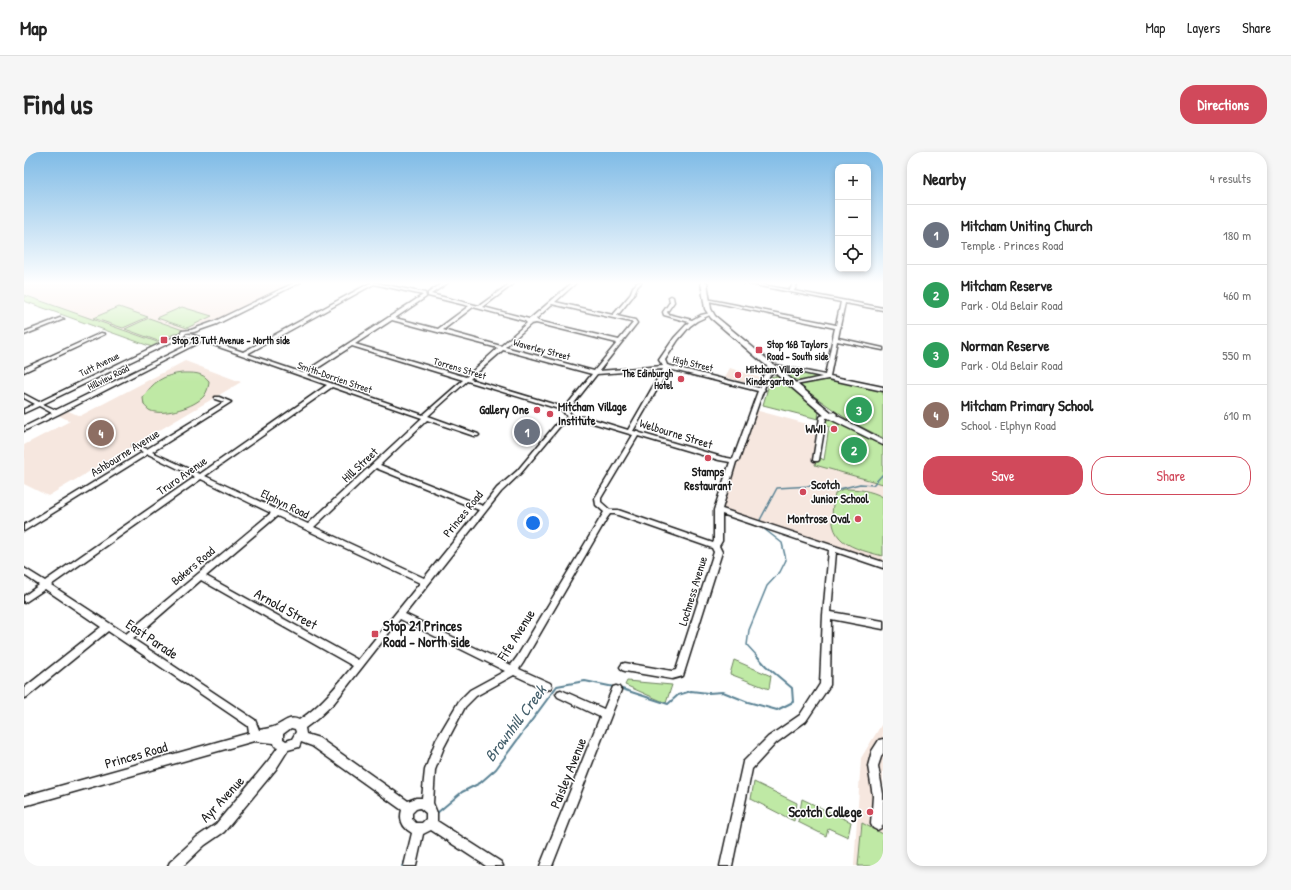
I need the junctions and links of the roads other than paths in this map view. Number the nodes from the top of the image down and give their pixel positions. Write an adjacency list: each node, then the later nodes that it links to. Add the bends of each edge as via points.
1 (232, 315): 19 (street)
2 (314, 315): 28 (street)
3 (396, 315): 13 (street)
4 (460, 315): 18 (street)
5 (509, 315): 15 (street)
6 (538, 315): 15 (street, Hill Street)
7 (607, 315): 12 (street)
8 (667, 315): 16 (street)
9 (782, 315): 17 (street)
10 (840, 315): 17 (street)
11 (713, 316): 16 (street, via 702,316); 31 (main road)
12 (614, 317): 24 (street, via 634,322)
13 (392, 318): 18 (street, Waverley Street); 25 (street)
14 (62, 319): 20 (street)
15 (532, 321): 24 (street); 26 (street, Hill Street)
16 (693, 322): 29 (street, via 680,333 663,359 662,363)
17 (838, 327): 22 (street)
18 (439, 331): 26 (street, Waverley Street)
19 (190, 333): 23 (street, Smith-Dorrien Street); 42 (street, Tutt Avenue)
20 (24, 334)
21 (104, 334): 30 (street)
22 (836, 339): 27 (street); 34 (street)
23 (201, 340): 28 (street, Smith-Dorrien Street); 45 (street, Hillview Road)
24 (620, 342): 32 (street)
25 (351, 344): 33 (street); 35 (street, Torrens Street)
26 (501, 348): 32 (street, Waverley Street); 35 (street, Hill Street)
27 (883, 349)
28 (243, 354): 33 (street, Smith-Dorrien Street)
29 (667, 366): 32 (street, High Street); 39 (street, High Street); 50 (street)
30 (24, 370)
31 (779, 371): 34 (street); 37 (main road); 39 (street, Lochness Avenue, via 766,376)
32 (595, 373): 43 (street)
33 (303, 375): 36 (street, Smith-Dorrien Street)
34 (828, 377): 37 (street); 38 (street)
35 (466, 380): 43 (street, Torrens Street); 47 (street, Hill Street)
36 (331, 385): 47 (street, Smith-Dorrien Street); 59 (street, Truro Avenue)
37 (794, 385): 46 (main road)
38 (883, 389)
39 (762, 390): 57 (street, Lochness Avenue, via 736,460)
40 (24, 396): 42 (street)
41 (217, 398): 55 (street, Ashbourne Avenue, via 228,402)
42 (39, 403): 44 (street, Tutt Avenue); 45 (street)
43 (564, 409): 48 (street)
44 (24, 411)
45 (57, 413): 49 (street, Hillview Road)
46 (831, 414): 52 (main road); 53 (main road); 56 (street, via 823,417)
47 (425, 418): 51 (street, Smith-Dorrien Street); 58 (street, Hill Street)
48 (571, 419): 50 (street, Welbourne Street, via 586,418); 60 (street, Princes Road, via 559,424)
49 (24, 429)
50 (634, 432): 57 (street, Welbourne Street); 63 (street, via 598,498 598,503)
51 (476, 435)
52 (883, 440)
53 (883, 443)
54 (135, 446): 55 (street, Elphyn Road)
55 (148, 452): 59 (street, Elphyn Road); 64 (street, Ashbourne Avenue)
56 (816, 460)
57 (731, 461): 61 (street, Lochness Avenue, via 733,465)
58 (376, 466): 60 (street); 65 (street, Hill Street)
59 (201, 476): 62 (street, Elphyn Road); 72 (street, Truro Avenue)
60 (484, 509): 71 (street, Princes Road)
61 (718, 510): 66 (street, Lochness Avenue, via 718,541); 67 (street)
62 (276, 512): 65 (street, Elphyn Road); 70 (street, Bakers Road)
63 (608, 512): 66 (street, via 616,512); 81 (street, Fife Avenue)
64 (24, 528)
65 (309, 528): 71 (street, Elphyn Road)
66 (715, 546): 80 (street, Lochness Avenue, via 718,552 680,673 672,675)
67 (833, 549): 68 (street); 75 (street)
68 (883, 565)
69 (24, 571): 72 (street, East Parade)
70 (200, 576): 78 (street, Bakers Road); 79 (street, Arnold Street)
71 (425, 582): 74 (street, Princes Road)
72 (45, 585): 73 (street, Truro Avenue); 77 (street, East Parade)
73 (24, 600)
74 (399, 615): 79 (street, Princes Road); 81 (street)
75 (827, 615): 76 (street); 102 (street, via 825,685 803,718 772,740 747,766)
76 (883, 625)
77 (108, 626): 78 (street, East Parade); 84 (street)
78 (126, 639): 88 (street, East Parade, via 252,723)
79 (359, 665): 87 (street, Princes Road, via 331,700)
80 (624, 667)
81 (512, 671): 82 (street); 93 (street, Fife Avenue, via 473,693 462,704 440,744 430,770)
82 (547, 686)
83 (616, 690): 86 (street, Paisley Avenue)
84 (24, 694)
85 (561, 694): 86 (street)
86 (606, 715): 101 (street, Paisley Avenue)
87 (299, 726): 89 (street, Princes Road, via 290,723); 90 (street)
88 (254, 737): 89 (street, Princes Road); 92 (street, Princes Road)
89 (281, 737): 90 (street, via 295,743); 98 (street, Ayr Avenue, via 272,765 220,828 196,845)
90 (300, 737): 94 (street, via 315,742)
91 (883, 744): 96 (street, via 876,755 874,766 878,796)
92 (24, 801)
93 (427, 804): 94 (street, via 415,803); 95 (street, via 432,813)
94 (409, 809): 97 (street, via 409,824)
95 (430, 823): 97 (street); 100 (street)
96 (877, 824)
97 (418, 829): 99 (street)
98 (174, 866)
99 (410, 866)
100 (497, 866)
101 (546, 866)
102 (726, 866)

